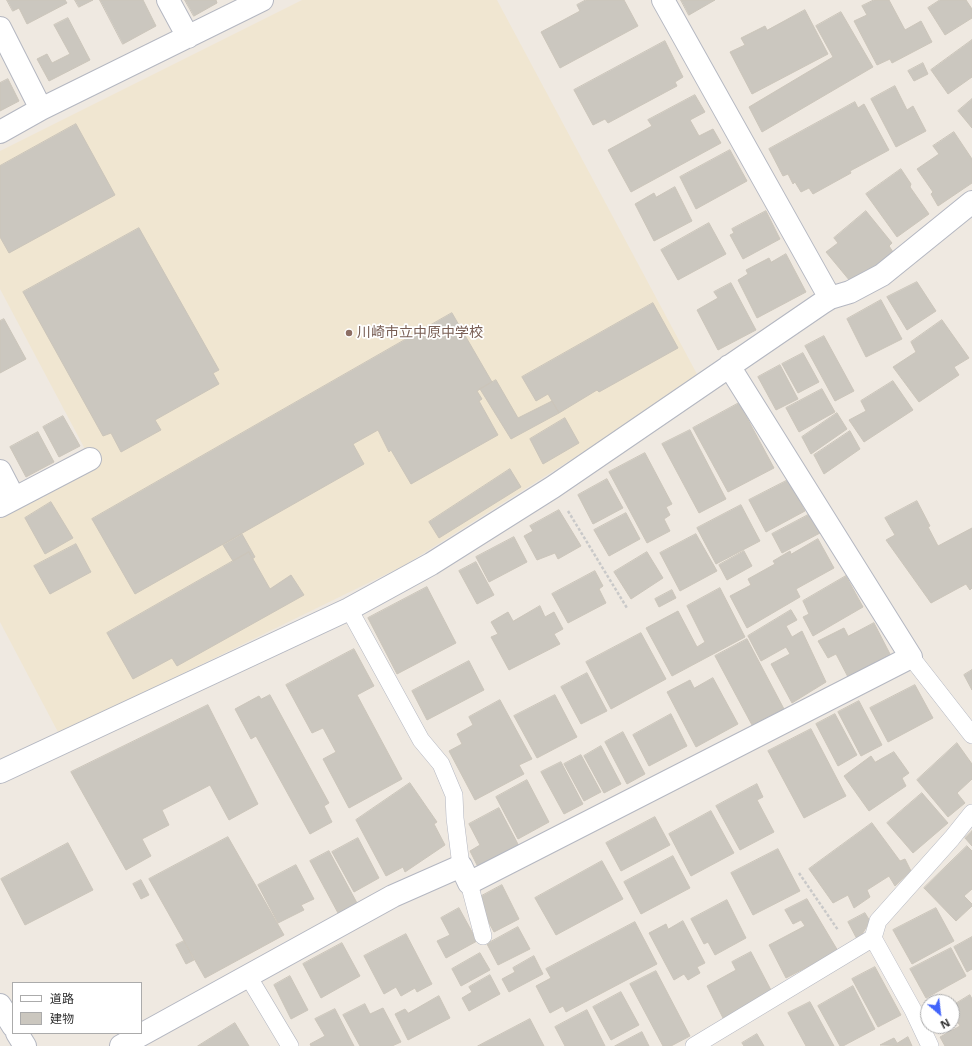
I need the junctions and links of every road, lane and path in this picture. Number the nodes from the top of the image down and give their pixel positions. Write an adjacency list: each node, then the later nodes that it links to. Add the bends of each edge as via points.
1 (168, 0): 5 (street)
2 (262, 0): 5 (street)
3 (663, 0): 9 (street)
4 (0, 28): 6 (street)
5 (188, 37): 6 (street)
6 (41, 110): 7 (street)
7 (0, 132)
8 (972, 202): 9 (street, via 882,275 850,292)
9 (830, 298): 10 (street)
10 (729, 366): 13 (street); 17 (street)
11 (90, 459): 14 (street)
12 (0, 471): 14 (street)
13 (553, 486): 15 (path); 16 (street, via 431,564)
14 (7, 502)
15 (627, 608)
16 (349, 609): 19 (street); 22 (lane, via 421,740 441,764 454,795 454,818)
17 (911, 657): 18 (lane); 22 (street)
18 (972, 735)
19 (0, 772)
20 (972, 813): 24 (lane, via 878,921)
21 (798, 872): 25 (path)
22 (465, 874): 23 (lane); 26 (street, via 393,896)
23 (484, 936)
24 (873, 938): 25 (lane); 34 (lane)
25 (852, 951): 33 (lane)
26 (248, 976): 31 (street); 32 (lane)
27 (0, 1005): 28 (street)
28 (12, 1024)
29 (18, 1034): 30 (street)
30 (25, 1046)
31 (121, 1046)
32 (290, 1046)
33 (694, 1046)
34 (930, 1046)

